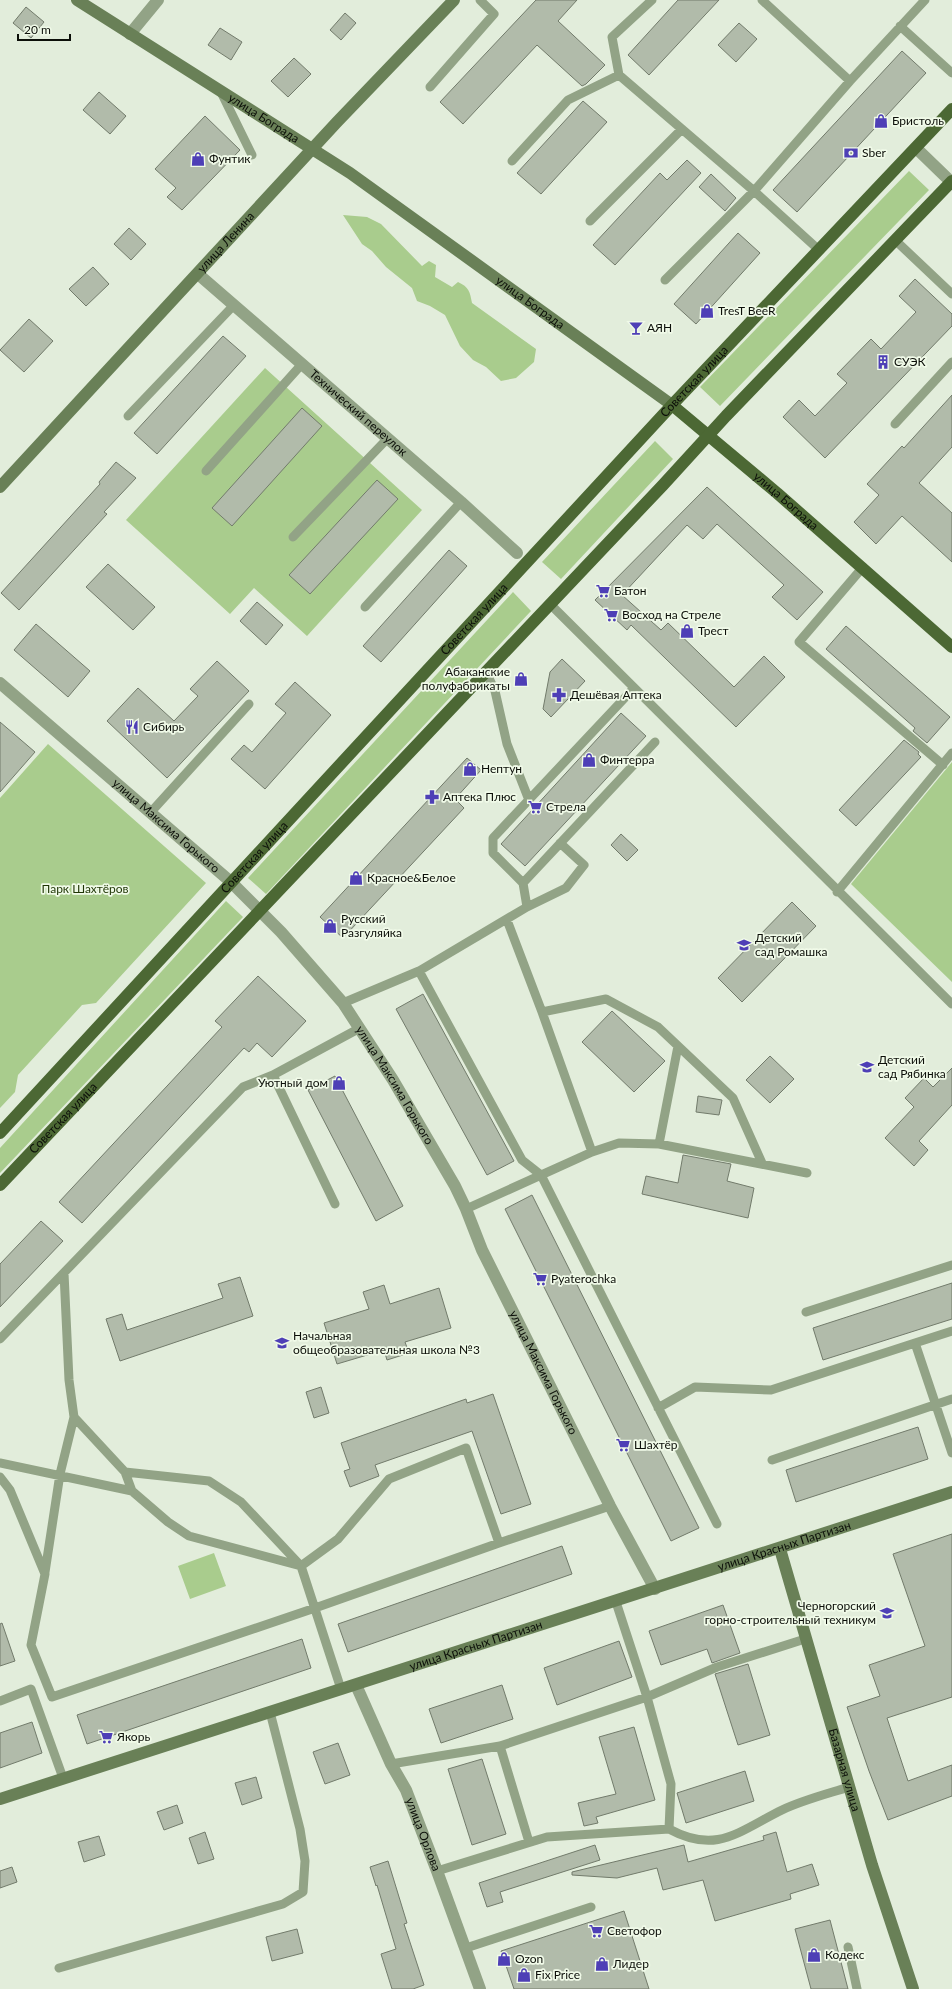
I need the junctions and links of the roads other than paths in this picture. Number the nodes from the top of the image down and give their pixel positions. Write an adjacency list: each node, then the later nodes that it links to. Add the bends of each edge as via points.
1 (77, 0): 9 (main road, улица Бограда)
2 (158, 0): 9 (street)
3 (454, 0): 18 (main road, улица Ленина)
4 (480, 0): 13 (lane, via 494,14)
5 (652, 0): 11 (lane, via 612,37)
6 (762, 0): 12 (lane)
7 (925, 0): 8 (lane)
8 (900, 26): 10 (lane); 12 (lane)
9 (130, 34): 14 (main road, улица Бограда)
10 (952, 73)
11 (619, 75): 16 (lane); 20 (lane, via 568,100)
12 (850, 81): 22 (lane)
13 (430, 87)
14 (221, 92): 18 (main road, улица Бограда); 19 (lane)
15 (952, 109): 17 (main road, Советская улица)
16 (682, 129): 22 (lane); 23 (lane)
17 (916, 148): 21 (street); 25 (main road, Советская улица)
18 (312, 149): 26 (main road, улица Ленина); 32 (main road, улица Бограда, via 350,173)
19 (252, 155)
20 (512, 161)
21 (952, 182): 24 (main road, Советская улица)
22 (754, 191): 25 (lane); 27 (lane)
23 (590, 221)
24 (895, 240): 28 (lane); 35 (main road, Советская улица)
25 (819, 250): 32 (main road, Советская улица)
26 (198, 274): 29 (street, Технический переулок); 38 (main road, улица Ленина)
27 (666, 280)
28 (952, 294)
29 (234, 305): 31 (street, Технический переулок); 33 (lane)
30 (952, 362): 34 (lane)
31 (302, 364): 36 (street, Технический переулок); 37 (lane)
32 (672, 405): 35 (main road, улица Бограда); 56 (main road, Советская улица)
33 (128, 416)
34 (895, 424)
35 (708, 435): 42 (main road, улица Бограда); 43 (main road, Советская улица)
36 (388, 438): 39 (street, Технический переулок); 40 (lane)
37 (206, 471)
38 (0, 487)
39 (461, 502): 41 (street, Технический переулок); 44 (lane)
40 (293, 537)
41 (517, 553)
42 (863, 567): 45 (main road, улица Бограда); 52 (lane, via 799,642)
43 (550, 604): 46 (main road, Советская улица); 48 (lane)
44 (365, 607)
45 (950, 642)
46 (486, 672): 53 (lane, via 495,691 507,744); 60 (main road, Советская улица)
47 (0, 683): 54 (street, улица Максима Горького)
48 (634, 688): 53 (lane); 58 (lane)
49 (249, 704): 54 (lane)
50 (655, 742): 55 (lane)
51 (952, 753): 52 (lane)
52 (942, 765): 58 (lane)
53 (529, 800): 57 (lane, via 493,838 493,852)
54 (151, 812): 56 (street, улица Максима Горького)
55 (560, 843): 57 (lane); 59 (lane, via 584,865 566,888)
56 (231, 882): 60 (street, улица Максима Горького); 69 (main road, Советская улица)
57 (523, 883): 59 (lane)
58 (838, 892): 64 (lane)
59 (527, 907): 61 (lane)
60 (260, 911): 63 (street, улица Максима Горького); 75 (main road, Советская улица)
61 (507, 920): 62 (lane); 65 (lane)
62 (419, 971): 63 (lane); 74 (lane, via 522,1160)
63 (343, 1003): 66 (street, улица Максима Горького)
64 (952, 1004)
65 (542, 1012): 67 (lane, via 606,999 658,1027); 71 (lane)
66 (360, 1028): 68 (lane); 77 (street, улица Максима Горького)
67 (678, 1046): 70 (lane); 72 (lane, via 733,1098)
68 (273, 1075): 76 (lane); 79 (lane, via 243,1087)
69 (0, 1133)
70 (659, 1144): 71 (lane, via 619,1143); 72 (lane)
71 (592, 1152): 74 (lane)
72 (762, 1164): 73 (lane)
73 (807, 1173)
74 (541, 1175): 77 (lane); 86 (lane)
75 (0, 1185)
76 (335, 1204)
77 (466, 1209): 96 (street, улица Максима Горького, via 482,1250)
78 (952, 1264): 80 (lane)
79 (64, 1273): 82 (lane); 87 (lane, via 69,1380)
80 (806, 1312)
81 (952, 1331): 83 (lane)
82 (0, 1339)
83 (915, 1343): 85 (lane); 86 (lane, via 771,1390 695,1387)
84 (952, 1399): 85 (lane)
85 (936, 1404): 88 (lane); 89 (lane)
86 (658, 1408): 97 (lane)
87 (74, 1417): 91 (lane); 92 (lane)
88 (952, 1453)
89 (772, 1460)
90 (0, 1463): 92 (lane)
91 (125, 1472): 94 (lane); 100 (lane, via 209,1481 241,1502)
92 (60, 1474): 94 (lane); 101 (lane)
93 (0, 1477): 101 (lane, via 10,1490)
94 (132, 1491): 100 (lane, via 168,1522 189,1536)
95 (952, 1492): 99 (main road, улица Красных Партизан)
96 (610, 1506): 98 (lane); 102 (street, улица Максима Горького)
97 (717, 1524)
98 (499, 1543): 100 (lane, via 466,1448 389,1479 338,1539); 104 (lane)
99 (780, 1549): 102 (main road, улица Красных Партизан); 105 (main road, Базарная улица)
100 (302, 1566): 104 (lane)
101 (45, 1574): 104 (lane, via 31,1645 52,1697)
102 (655, 1589): 103 (main road, улица Красных Партизан)
103 (616, 1602): 106 (main road, улица Красных Партизан); 108 (lane)
104 (315, 1608): 107 (lane)
105 (805, 1640): 108 (lane, via 717,1667); 114 (main road, Базарная улица)
106 (356, 1685): 107 (main road, улица Красных Партизан); 112 (street, улица Орлова)
107 (341, 1690): 110 (main road, улица Красных Партизан)
108 (647, 1697): 111 (lane); 116 (lane, via 671,1784)
109 (0, 1701): 113 (lane, via 31,1689)
110 (270, 1712): 113 (main road, улица Красных Партизан); 122 (lane, via 300,1829 305,1861 303,1892 283,1904)
111 (500, 1746): 112 (lane); 117 (lane)
112 (391, 1764): 118 (street, улица Орлова, via 406,1790)
113 (63, 1778): 115 (main road, улица Красных Партизан)
114 (849, 1787): 116 (lane, via 783,1809 750,1829 713,1841 685,1837); 125 (main road, Базарная улица)
115 (0, 1799)
116 (668, 1829): 117 (lane, via 547,1837)
117 (529, 1842): 118 (lane)
118 (437, 1870): 120 (street, улица Орлова)
119 (591, 1907): 120 (lane)
120 (466, 1948): 123 (street, улица Орлова)
121 (848, 1948): 124 (lane)
122 (59, 1968)
123 (480, 1989)
124 (857, 1989)
125 (913, 1989)

